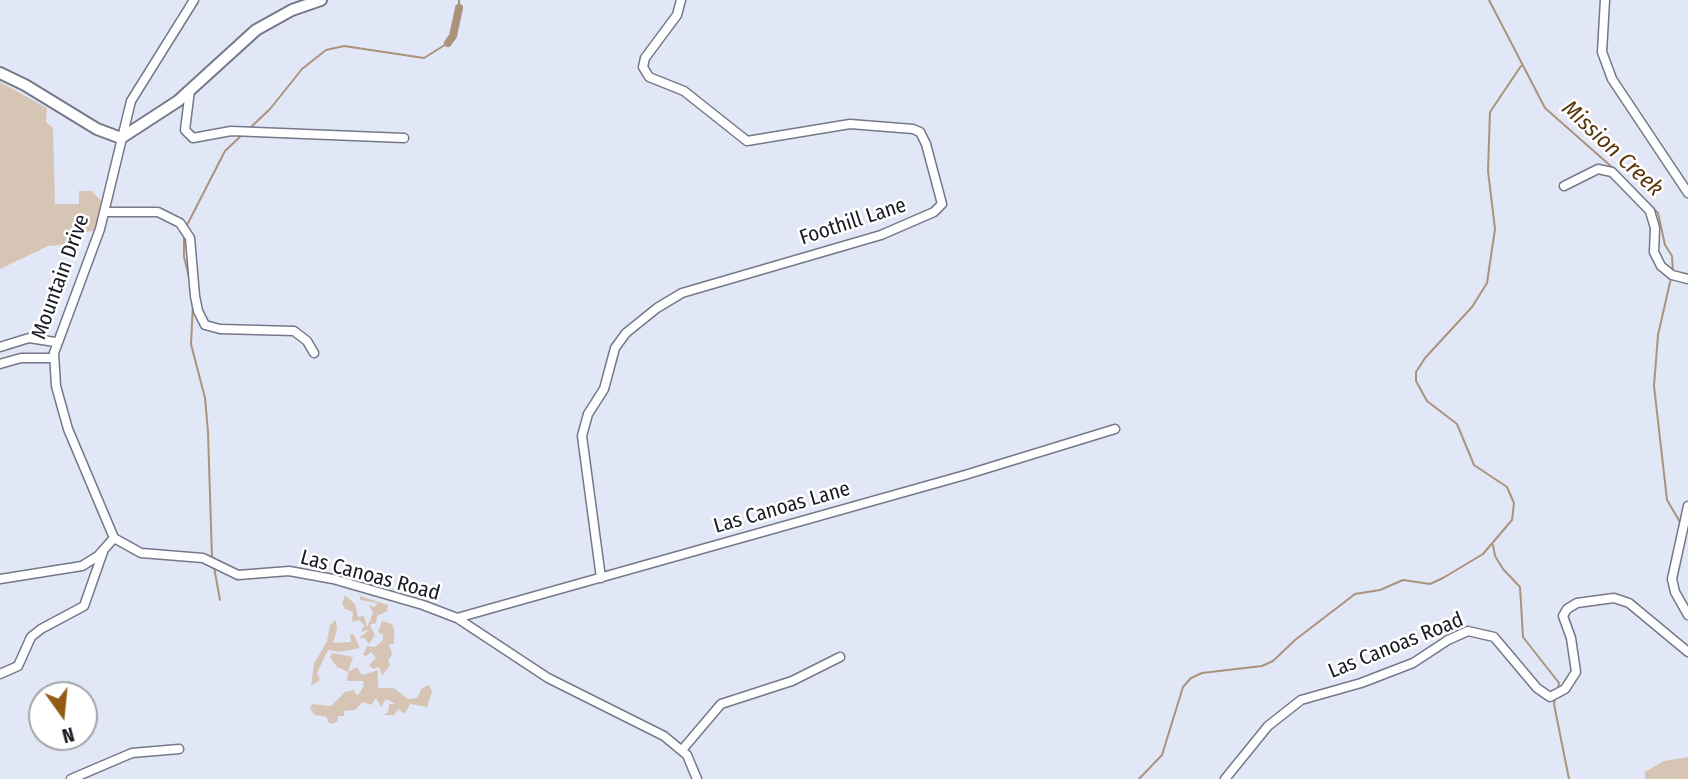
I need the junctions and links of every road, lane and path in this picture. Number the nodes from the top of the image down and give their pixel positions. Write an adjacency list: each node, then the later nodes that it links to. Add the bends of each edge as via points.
1 (194, 0): 7 (street, Mountain Drive, via 131,102)
2 (321, 0): 6 (main road, via 256,30)
3 (681, 0): 22 (street, Foothill Lane, via 677,15 645,58 643,67 649,77 684,91 747,141 850,124 914,129 926,144 942,204 934,212 881,235 682,293 626,333 615,348 604,389 588,414 583,436)
4 (1605, 0): 10 (street, via 1602,52 1612,79)
5 (0, 74): 7 (main road)
6 (190, 90): 7 (main road); 8 (street, via 185,130 193,138 231,131)
7 (121, 138): 11 (street, Mountain Drive)
8 (404, 138)
9 (1564, 186): 12 (street, via 1598,169 1612,172 1650,211 1654,252 1661,265 1672,275)
10 (1688, 193)
11 (105, 212): 13 (street, Mountain Drive); 15 (street, via 158,212 180,223 190,238 195,296 205,325 220,330 294,331)
12 (1688, 279)
13 (55, 342): 14 (street, via 29,338); 16 (street, Mountain Drive)
14 (0, 347)
15 (314, 353)
16 (54, 358): 17 (street, via 21,358); 20 (street, Mountain Drive, via 68,429)
17 (0, 364)
18 (1115, 429): 22 (street, Las Canoas Lane)
19 (1688, 506): 24 (street, via 1672,579)
20 (114, 538): 21 (street); 25 (street, Las Canoas Road, via 141,553 203,558 237,575 289,571 333,579)
21 (103, 552): 23 (street, via 79,567); 28 (street, via 84,607 34,634 18,666)
22 (601, 578): 25 (street, Las Canoas Lane)
23 (0, 579)
24 (1688, 615)
25 (457, 618): 30 (street, Las Canoas Road, via 517,660 664,736)
26 (1688, 652): 33 (street, Las Canoas Road, via 1629,603 1614,598 1577,603 1563,616 1576,672 1565,689 1550,697 1494,637 1468,631 1413,663 1301,701 1268,726)
27 (840, 657): 30 (street, via 792,681 721,704)
28 (0, 674)
29 (179, 748): 31 (street, via 132,753)
30 (682, 750): 32 (street, Las Canoas Road)
31 (71, 779)
32 (697, 779)
33 (1225, 779)

